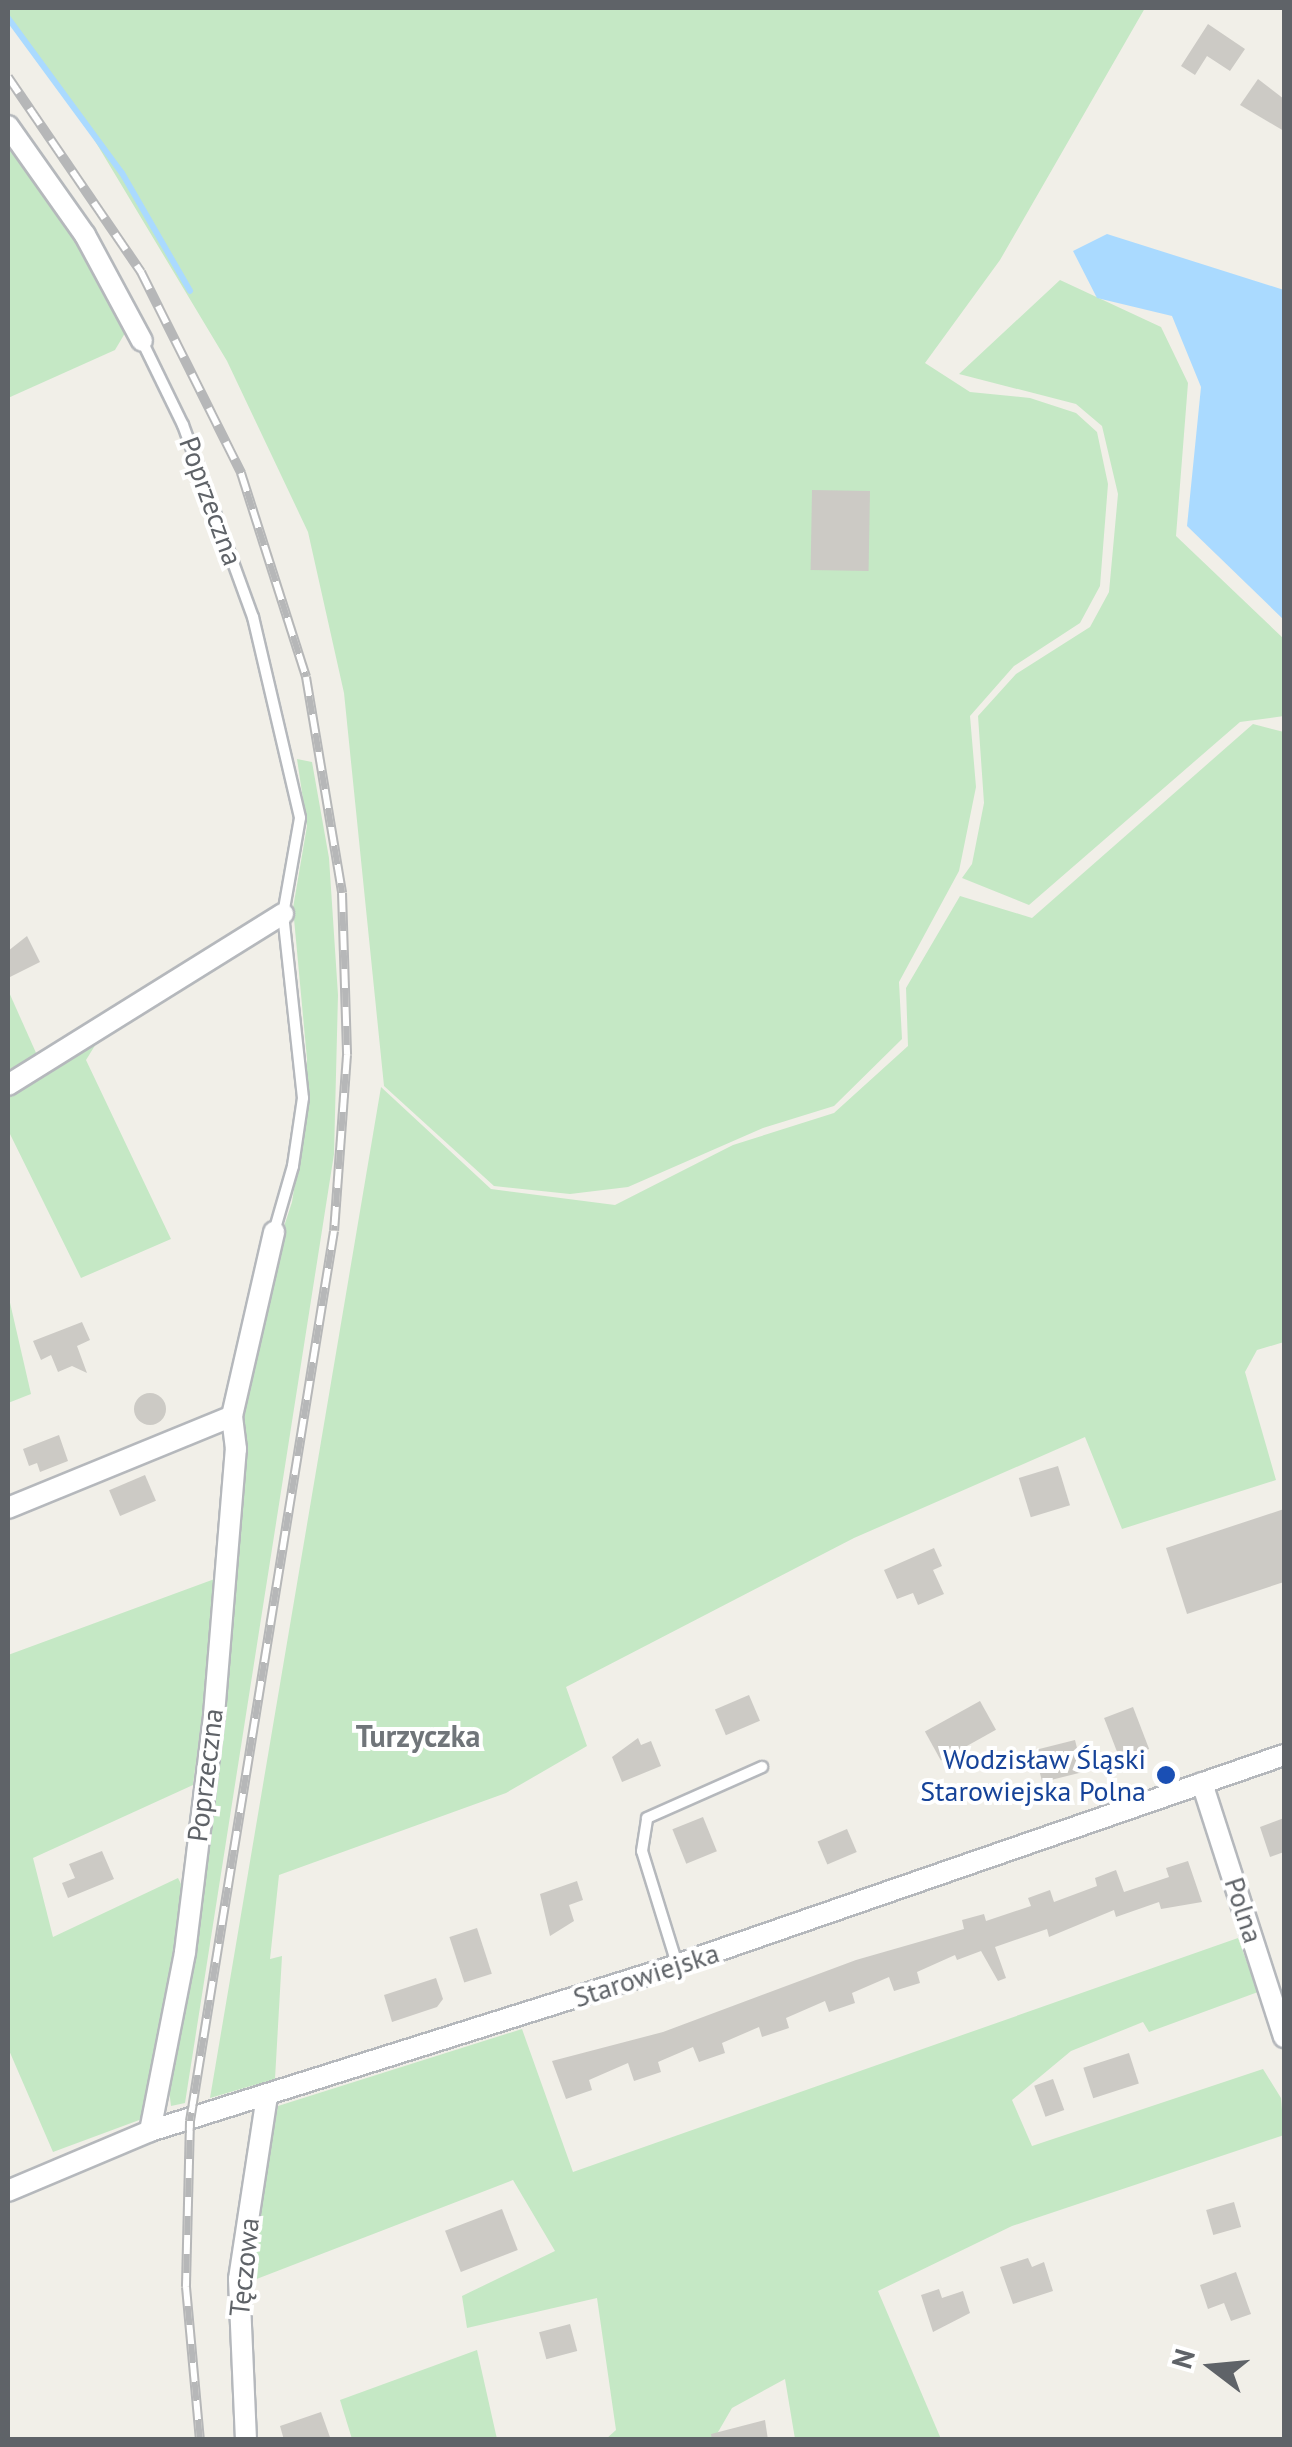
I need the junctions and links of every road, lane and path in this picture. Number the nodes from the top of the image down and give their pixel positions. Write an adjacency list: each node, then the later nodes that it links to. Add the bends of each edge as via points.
1 (8, 126): 2 (street, Poprzeczna, via 84,235)
2 (142, 341): 3 (lane, Poprzeczna, via 183,425 253,618 289,749 300,818)
3 (283, 914): 4 (street); 5 (lane, Poprzeczna, via 303,1098)
4 (8, 1085)
5 (274, 1232): 6 (street, Poprzeczna)
6 (232, 1416): 7 (street); 14 (street, Poprzeczna, via 236,1450 214,1716 185,1952)
7 (8, 1508)
8 (1284, 1756): 10 (street, Starowiejska)
9 (762, 1767): 11 (lane, via 647,1818 642,1852)
10 (1202, 1784): 11 (street, Starowiejska); 12 (street, Polna)
11 (678, 1965): 13 (street, Starowiejska)
12 (1284, 2037)
13 (267, 2097): 14 (street, Starowiejska); 16 (street, Tęczowa, via 238,2278)
14 (150, 2131): 15 (street, Starowiejska)
15 (8, 2191)
16 (246, 2440)

